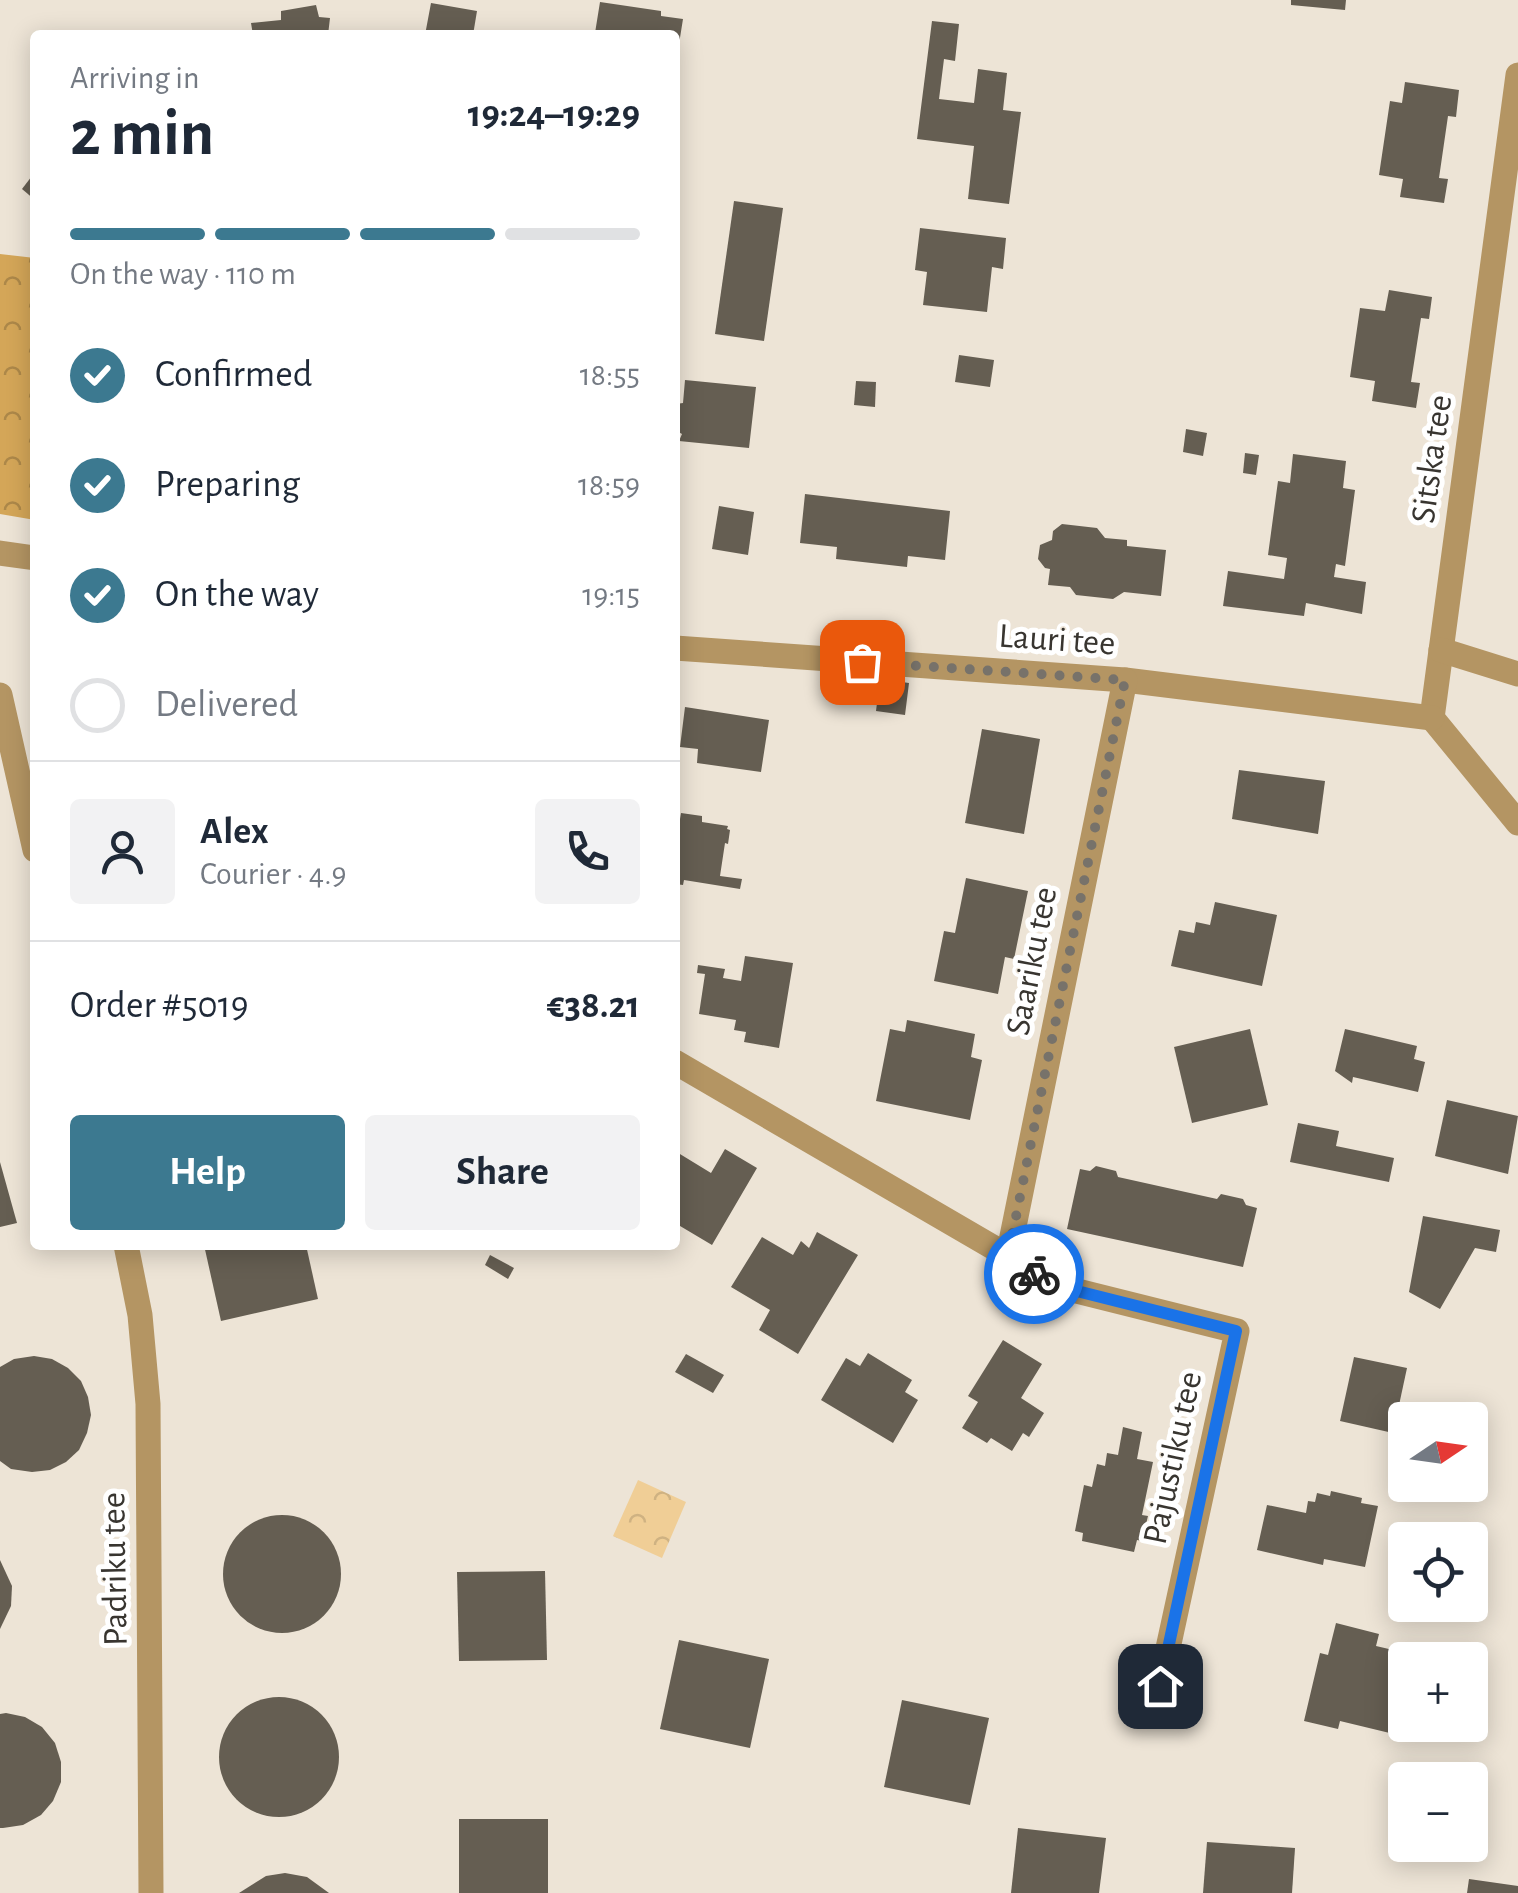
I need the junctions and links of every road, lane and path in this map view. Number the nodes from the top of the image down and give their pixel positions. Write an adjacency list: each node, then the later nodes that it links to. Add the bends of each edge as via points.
1 (1518, 75): 2 (street, Sitska tee)
2 (1506, 271): 6 (street, Sitska tee)
3 (0, 553): 4 (street)
4 (30, 557)
5 (680, 648): 8 (street, Lauri tee)
6 (1441, 650): 7 (street); 10 (street, Sitska tee)
7 (1518, 674)
8 (1125, 680): 10 (street, Lauri tee); 15 (street, Saariku tee)
9 (0, 695): 12 (street)
10 (1432, 718): 11 (street)
11 (1518, 824)
12 (30, 828)
13 (680, 1065): 15 (street, Pajustiku tee)
14 (127, 1250): 17 (street, Padriku tee, via 148,1404)
15 (1008, 1256): 16 (street, Pajustiku tee, via 1049,1284 1236,1331)
16 (1160, 1686)
17 (152, 1893)

